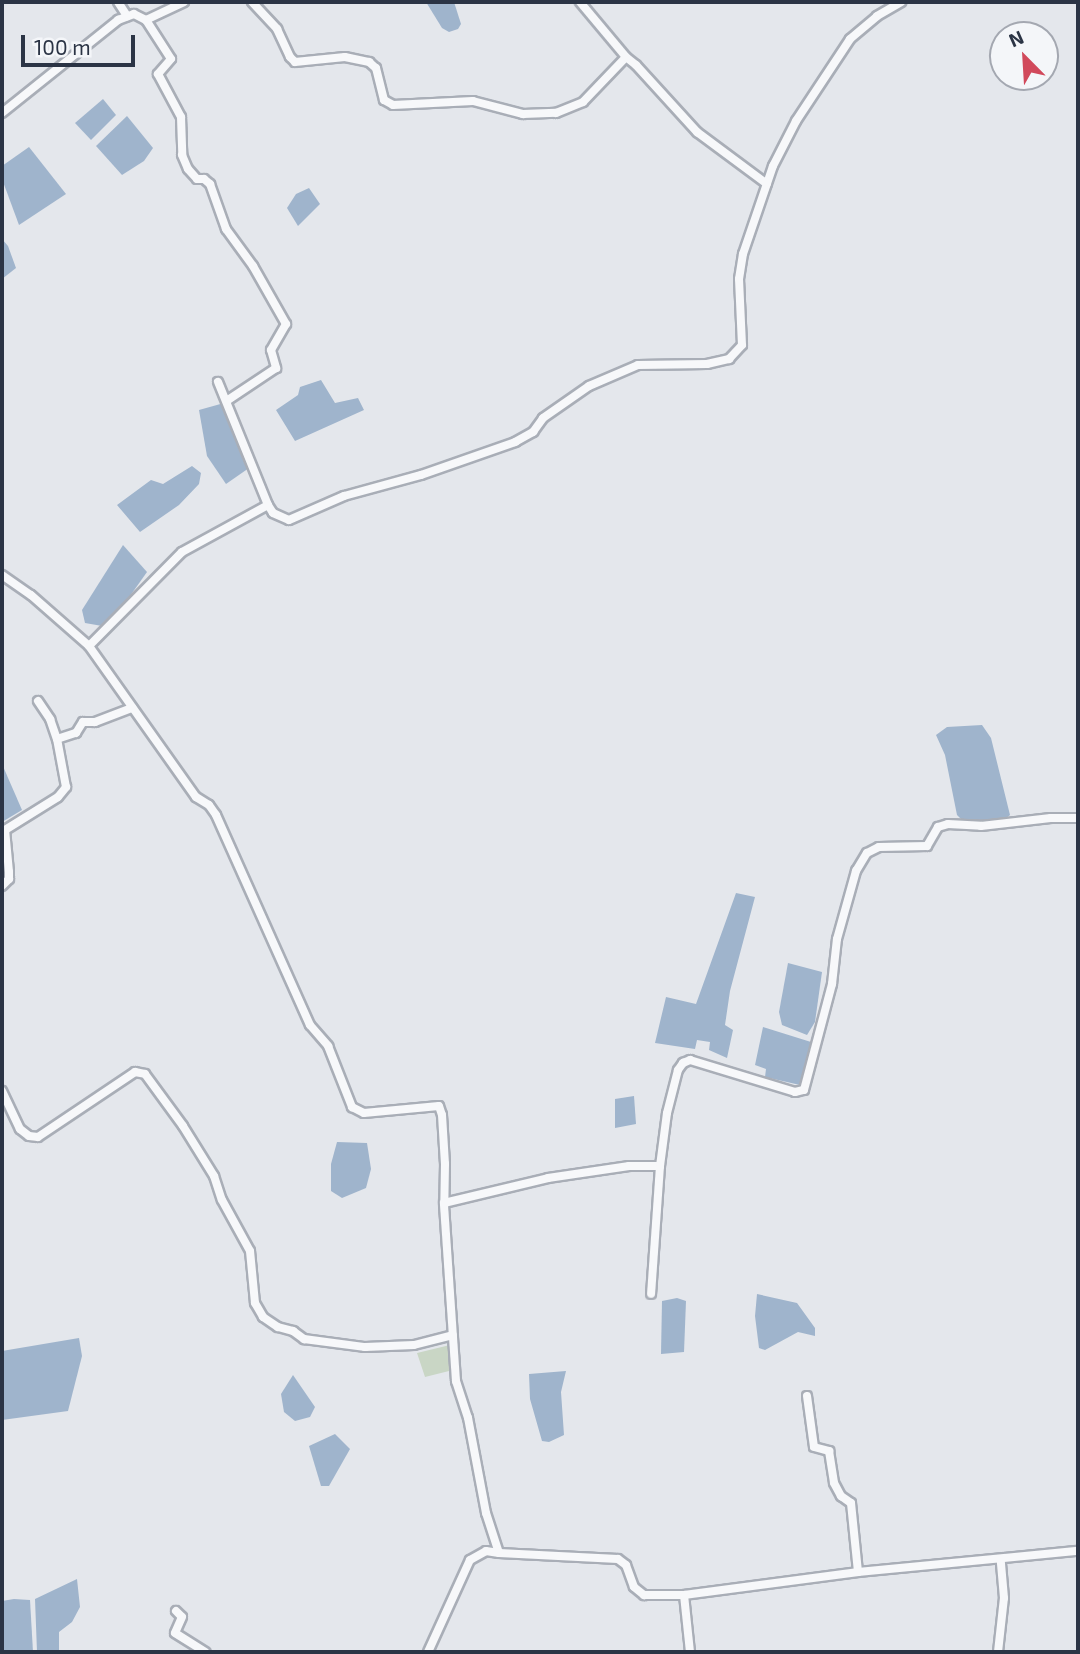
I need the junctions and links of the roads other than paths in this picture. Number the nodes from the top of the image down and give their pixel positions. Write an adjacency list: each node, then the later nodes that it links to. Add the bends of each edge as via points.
1 (118, 2): 6 (street)
2 (184, 2): 7 (street)
3 (251, 2): 8 (street, via 277,29 295,62 345,57 369,62 376,68 384,100 393,105 473,101 523,114 556,113 583,102)
4 (580, 2): 8 (street)
5 (901, 2): 10 (street, via 850,38 796,121)
6 (127, 16): 7 (street); 9 (street, via 103,30)
7 (146, 20): 12 (street, via 171,59 158,74 181,117 182,155 197,179 210,184 226,229 286,324 271,350 276,368)
8 (626, 57): 10 (street, via 698,132)
9 (2, 113)
10 (767, 184): 13 (street, via 739,279 742,345 729,359 707,364 638,365 589,386 543,418 533,432 492,451 344,496 289,520 272,513)
11 (218, 382): 12 (street)
12 (228, 400): 13 (street)
13 (268, 505): 15 (street, via 182,552)
14 (2, 575): 15 (street)
15 (89, 646): 17 (street)
16 (38, 701): 18 (street)
17 (132, 708): 18 (street, via 83,722 76,733); 23 (street, via 196,797 216,815 310,1024 328,1046 352,1107 364,1113 439,1106)
18 (57, 739): 20 (street, via 66,787 58,797 5,830 9,879)
19 (1078, 818): 22 (street, via 981,826 948,824 938,827 928,846 879,846 867,853 856,871 837,939 832,984 804,1090 795,1092 690,1060 684,1063 667,1113)
20 (2, 886)
21 (2, 1091): 25 (street, via 20,1129 38,1137 135,1072 145,1074 214,1176 250,1251 255,1303 263,1317 304,1339 365,1347 414,1345)
22 (660, 1166): 23 (street, via 573,1174); 24 (street)
23 (444, 1203): 25 (street)
24 (651, 1294)
25 (453, 1335): 28 (street, via 456,1381)
26 (807, 1396): 30 (street, via 814,1447 829,1451 834,1483 851,1503)
27 (1078, 1551): 29 (street)
28 (499, 1553): 31 (street, via 618,1559 644,1595); 34 (street, via 486,1550 470,1560)
29 (1001, 1560): 30 (street); 36 (street, via 1004,1598)
30 (858, 1572): 31 (street)
31 (684, 1595): 35 (street)
32 (176, 1611): 33 (street, via 182,1617 175,1633)
33 (205, 1652)
34 (428, 1652)
35 (690, 1652)
36 (998, 1652)

